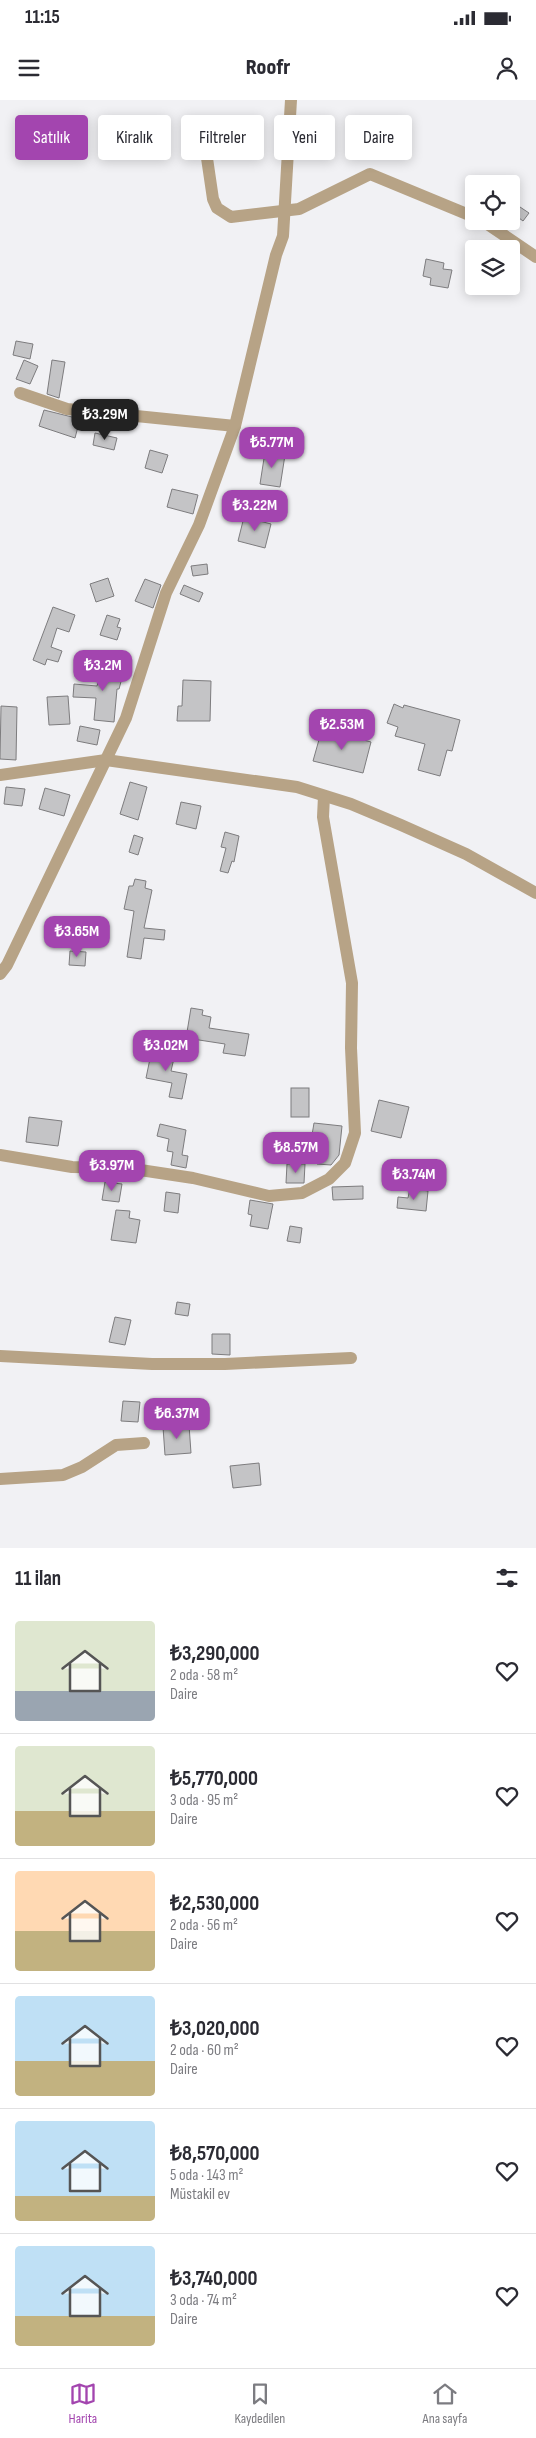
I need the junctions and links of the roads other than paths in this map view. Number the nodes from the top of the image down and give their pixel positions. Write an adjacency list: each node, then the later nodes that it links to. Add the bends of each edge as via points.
1 (291, 100): 3 (street)
2 (207, 160): 3 (street, via 213,199 217,208 230,217)
3 (285, 210): 4 (street, via 299,209 370,174); 8 (street, via 283,236)
4 (465, 213)
5 (496, 230): 6 (street)
6 (536, 257)
7 (20, 394): 8 (street, via 67,409)
8 (235, 426): 9 (street, via 200,525 166,593 126,718)
9 (106, 760): 10 (street); 11 (street, via 297,787); 13 (street)
10 (0, 775)
11 (324, 796): 12 (street, via 466,854); 14 (street, via 325,827 352,983 355,1133 345,1163 329,1179 302,1193 269,1196 193,1178 127,1168 72,1167)
12 (536, 893)
13 (0, 974)
14 (0, 1155)
15 (0, 1356): 16 (street, via 152,1364)
16 (351, 1358)
17 (144, 1443): 18 (street, via 116,1445 63,1475)
18 (0, 1479)

